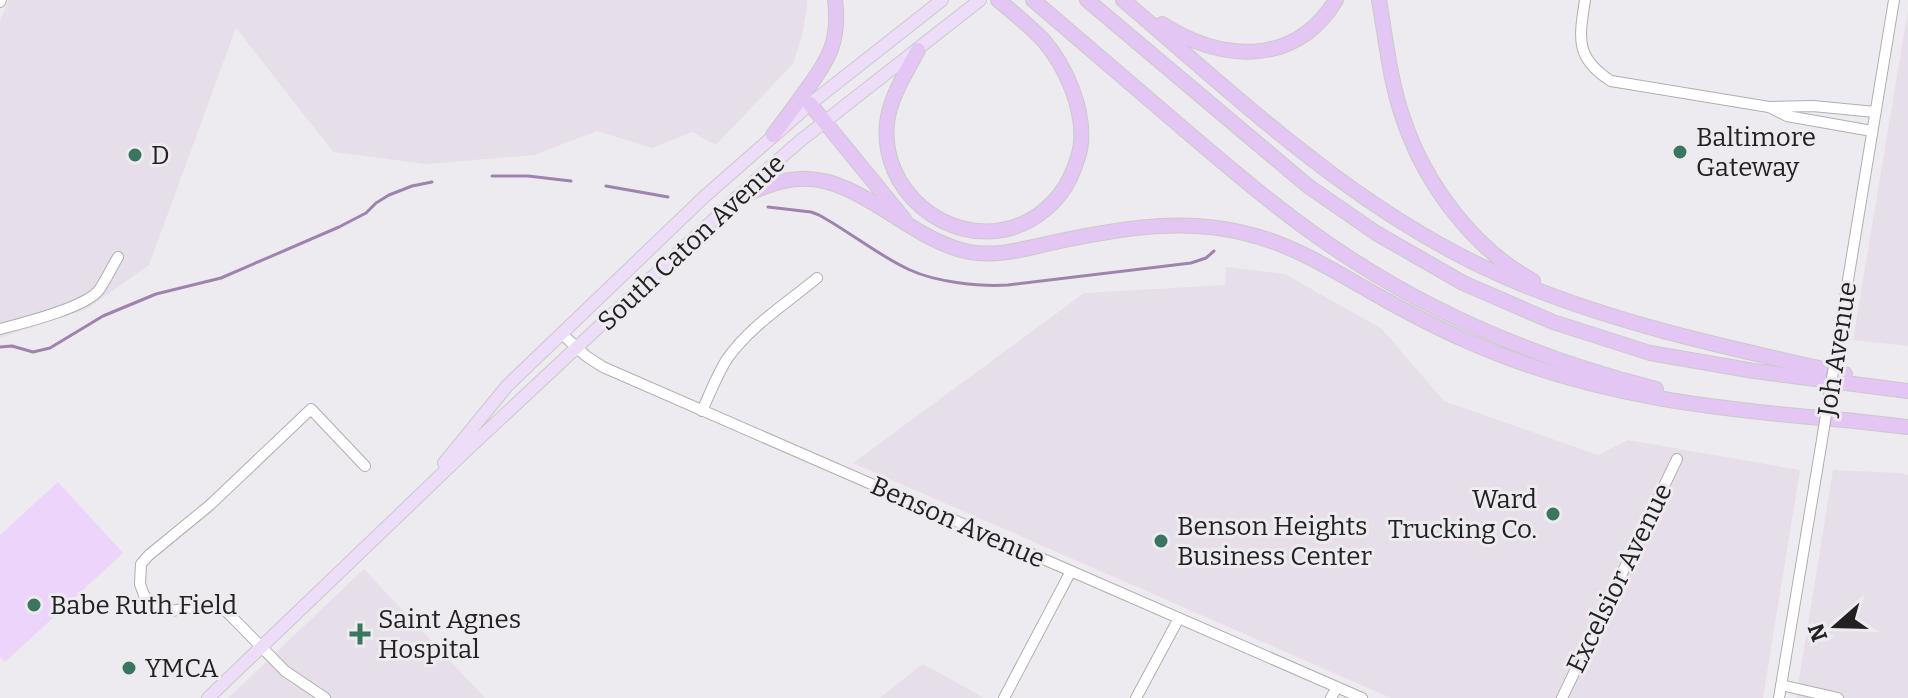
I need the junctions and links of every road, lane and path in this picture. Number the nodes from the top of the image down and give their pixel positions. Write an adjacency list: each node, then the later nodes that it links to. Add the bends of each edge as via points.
1 (835, 0): 18 (highway, via 837,26 830,54)
2 (942, 0): 13 (main road, South Caton Avenue)
3 (980, 0): 12 (main road, South Caton Avenue)
4 (998, 0): 12 (highway, via 1059,63 1080,125 1081,144 1068,181 1033,218 995,230 957,227 922,209 905,189 888,152 887,122)
5 (1033, 0): 29 (highway, via 1284,212 1355,262 1445,313 1551,358 1650,388)
6 (1087, 0): 27 (highway, via 1308,186 1463,283 1553,322 1650,353)
7 (1124, 0): 8 (highway, via 1197,43 1245,53 1291,43 1311,31); 23 (highway, via 1271,127 1364,197 1475,263)
8 (1336, 0)
9 (1379, 0): 23 (highway, via 1404,121 1448,205 1472,234 1520,274)
10 (1585, 0): 14 (street, via 1580,44 1592,68 1611,81)
11 (1894, 0): 15 (street, Joh Avenue)
12 (918, 50): 16 (main road, South Caton Avenue)
13 (810, 104): 16 (highway); 18 (main road, South Caton Avenue)
14 (1769, 107): 15 (street); 17 (street, via 1787,116)
15 (1875, 112): 17 (street, Joh Avenue)
16 (824, 122): 19 (main road, South Caton Avenue); 20 (highway)
17 (1872, 131): 37 (street, Joh Avenue, bridge)
18 (773, 135): 25 (main road, South Caton Avenue)
19 (736, 199): 20 (highway, via 783,181 817,179 855,193); 26 (main road, South Caton Avenue)
20 (915, 231): 29 (highway, via 949,247 991,254 1159,225 1245,233 1314,259 1468,342 1569,379 1685,404)
21 (118, 257): 24 (street, via 89,299)
22 (817, 278): 28 (street, via 731,354)
23 (1598, 312): 27 (highway)
24 (0, 329)
25 (562, 334): 26 (street, Benson Avenue); 33 (main road, South Caton Avenue, via 489,407)
26 (576, 348): 28 (street, Benson Avenue, via 603,367); 33 (main road, South Caton Avenue)
27 (1908, 389)
28 (702, 411): 34 (street, Benson Avenue)
29 (1855, 421): 30 (highway)
30 (1908, 427)
31 (1677, 459): 45 (street, Excelsior Avenue)
32 (365, 466): 36 (street, via 311,409 141,564 140,584 151,603 171,611 207,605 227,612)
33 (415, 501): 36 (main road, South Caton Avenue)
34 (1071, 571): 35 (street, Benson Avenue); 41 (street)
35 (1179, 618): 38 (street, Benson Avenue); 42 (street)
36 (262, 648): 39 (main road, South Caton Avenue); 40 (street)
37 (1781, 685): 46 (street, Joh Avenue); 47 (street)
38 (1337, 687): 43 (street); 44 (street, Benson Avenue)
39 (208, 698)
40 (325, 698)
41 (1004, 698)
42 (1136, 698)
43 (1331, 698)
44 (1362, 698)
45 (1562, 698)
46 (1779, 698)
47 (1838, 698)

